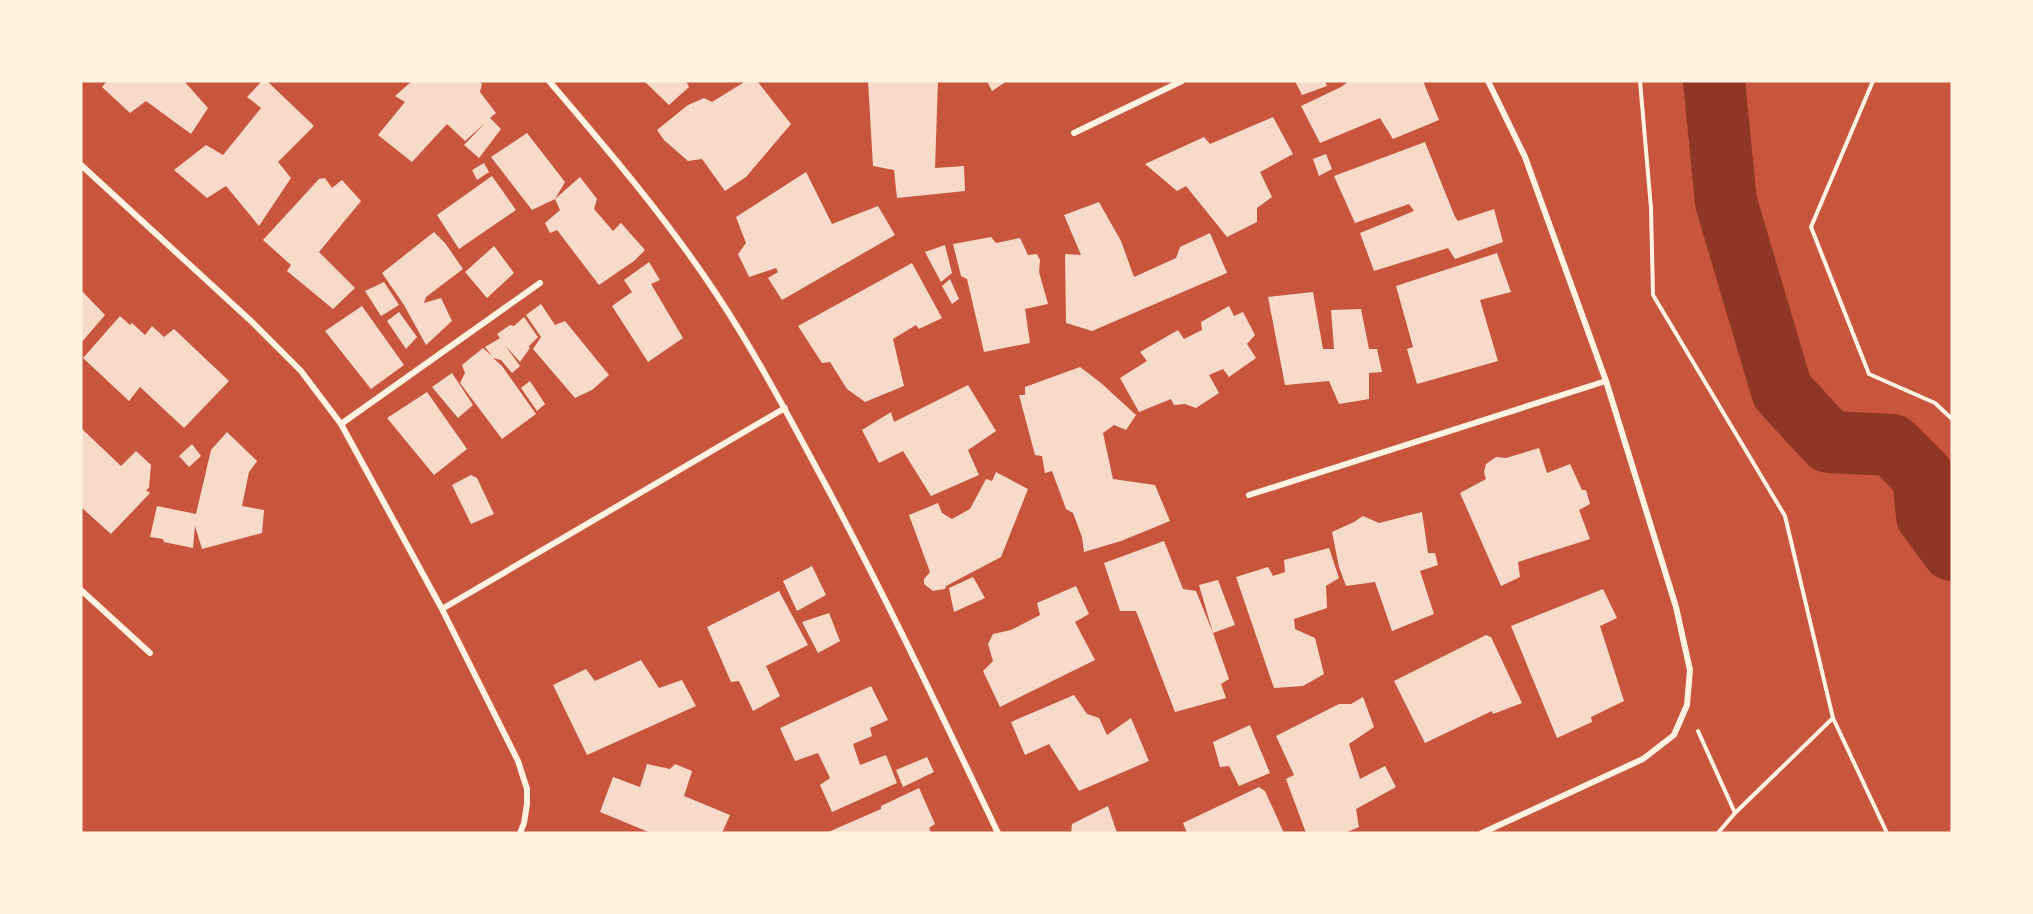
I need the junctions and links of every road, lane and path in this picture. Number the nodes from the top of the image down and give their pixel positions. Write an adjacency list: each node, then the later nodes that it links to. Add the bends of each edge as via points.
1 (549, 81): 10 (street, via 645,195 716,294)
2 (1182, 81): 6 (street)
3 (1488, 81): 9 (street, via 1525,157)
4 (1640, 81): 18 (path, via 1652,208 1653,295 1785,516)
5 (1873, 81): 11 (path, via 1811,227 1869,374 1935,403)
6 (1074, 133)
7 (81, 165): 12 (street, via 251,321 301,371)
8 (540, 283): 12 (street)
9 (1606, 381): 13 (street); 17 (street, via 1676,607 1690,670)
10 (785, 408): 15 (street); 21 (street, via 856,542)
11 (1952, 419)
12 (341, 424): 15 (street)
13 (1249, 495)
14 (81, 590): 16 (street)
15 (442, 609): 20 (street, via 523,775 527,804)
16 (150, 652)
17 (1687, 705): 19 (path); 22 (street, via 1674,735 1643,759)
18 (1833, 718): 19 (path); 24 (path)
19 (1735, 813): 23 (path)
20 (520, 833)
21 (998, 833)
22 (1482, 833)
23 (1718, 833)
24 (1887, 833)

